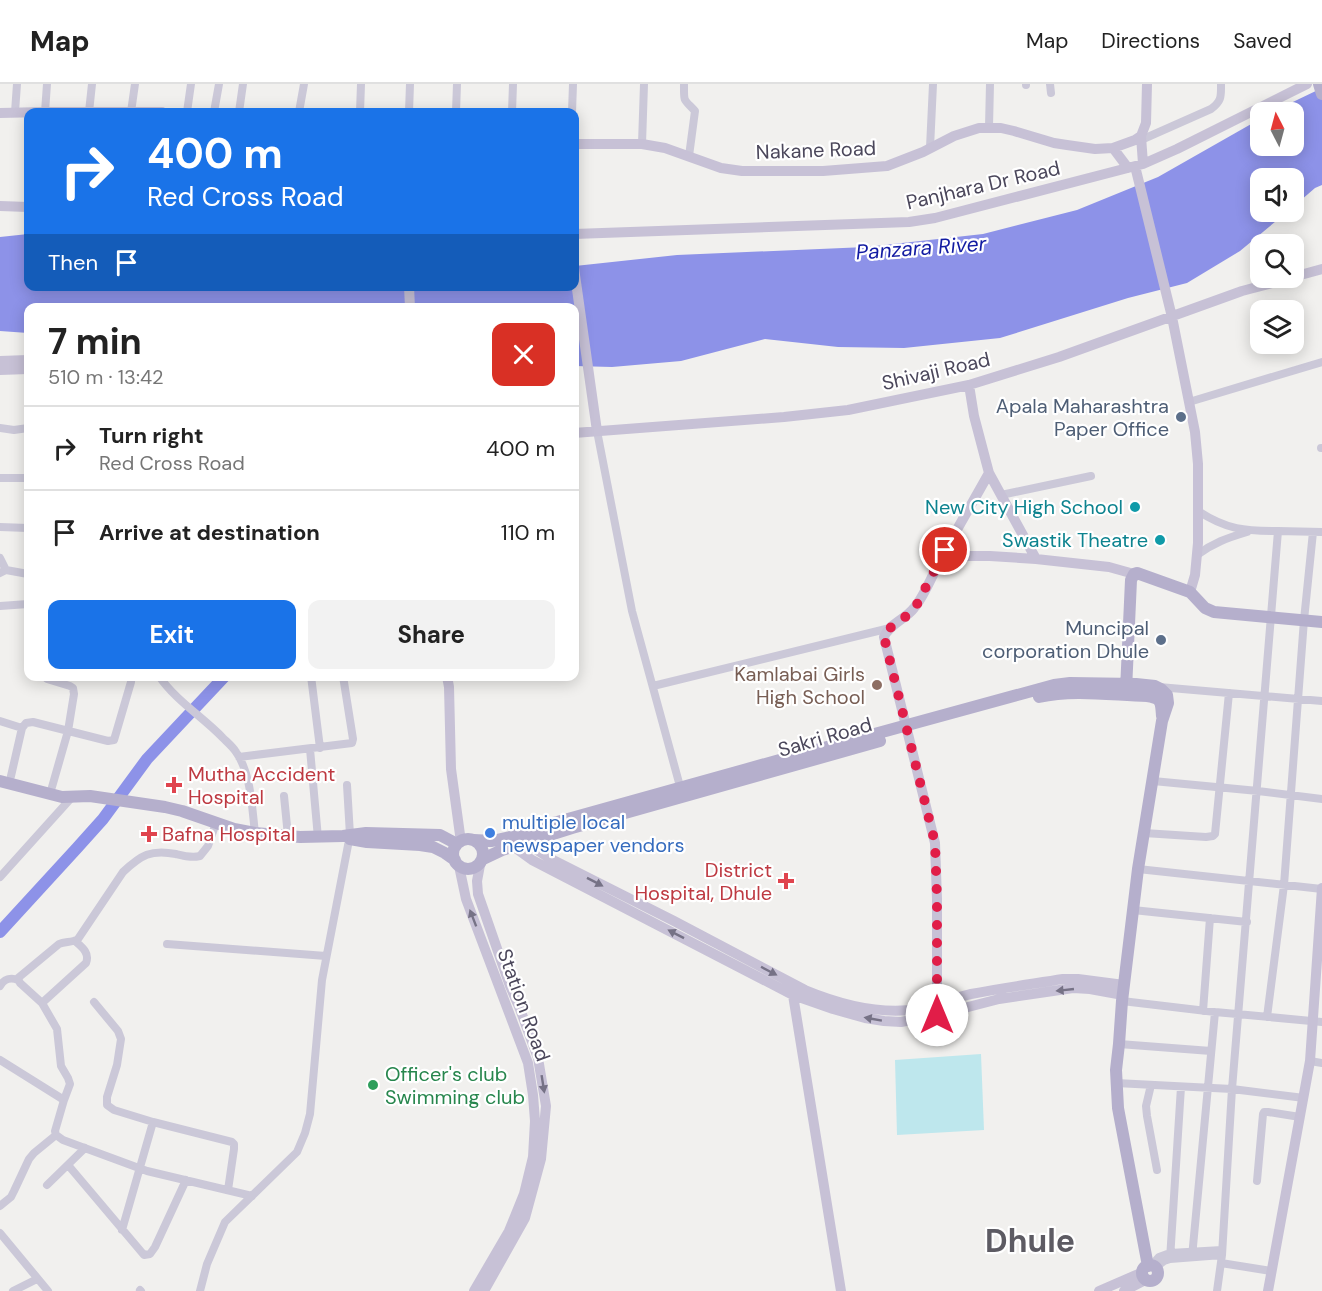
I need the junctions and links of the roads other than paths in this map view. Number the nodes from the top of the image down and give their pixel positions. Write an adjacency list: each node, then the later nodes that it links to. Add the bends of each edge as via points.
1 (16, 84): 37 (street)
2 (47, 84): 25 (street)
3 (92, 84): 26 (street)
4 (135, 84): 27 (street)
5 (191, 84): 28 (street)
6 (219, 84): 29 (street)
7 (243, 84): 30 (street)
8 (304, 84): 31 (street)
9 (361, 84): 32 (street)
10 (410, 84): 33 (street)
11 (457, 84): 34 (street)
12 (513, 84): 35 (street)
13 (573, 84): 36 (street)
14 (644, 84): 43 (street)
15 (684, 84): 46 (street, via 686,103 695,111)
16 (933, 84): 44 (street)
17 (990, 84): 40 (street)
18 (1050, 84): 23 (street)
19 (1147, 84): 41 (street, via 1146,123)
20 (1221, 84): 41 (street, via 1220,100 1211,109)
21 (1307, 84): 47 (street, Panjhara Dr Road)
22 (1319, 84): 24 (main road)
23 (1051, 93)
24 (1322, 94)
25 (45, 108)
26 (89, 108)
27 (132, 108)
28 (188, 108)
29 (215, 108)
30 (240, 108)
31 (300, 108)
32 (360, 108)
33 (409, 108)
34 (456, 108)
35 (512, 108)
36 (572, 108)
37 (15, 112): 38 (street); 39 (street)
38 (24, 112)
39 (0, 113)
40 (989, 127): 44 (street, Nakane Road, via 966,131); 45 (street, Nakane Road, via 1014,130 1054,143)
41 (1141, 138): 45 (street, Nakane Road); 47 (street)
42 (579, 144): 43 (street, Nakane Road)
43 (642, 144): 46 (street, Nakane Road)
44 (930, 148): 46 (street, Nakane Road, via 887,166 823,171 742,171)
45 (1113, 148): 47 (street)
46 (689, 156)
47 (1135, 166): 50 (street, Panjhara Dr Road, via 909,222); 55 (street)
48 (0, 206): 49 (street)
49 (24, 207)
50 (579, 234)
51 (1322, 269): 52 (street, Shivaji Road)
52 (1304, 274)
53 (1253, 288): 55 (street, Shivaji Road)
54 (579, 304): 63 (street)
55 (1172, 317): 61 (street, Shivaji Road); 62 (street)
56 (24, 360): 57 (street)
57 (0, 361)
58 (1322, 362): 62 (street)
59 (24, 369): 60 (street)
60 (0, 370)
61 (969, 385): 63 (street, Shivaji Road, via 848,410); 67 (street)
62 (1190, 402): 72 (street, via 1198,464)
63 (596, 426): 66 (street, Shivaji Road); 99 (street, via 632,611)
64 (0, 428): 65 (street)
65 (24, 429)
66 (579, 431)
67 (989, 473): 71 (street); 80 (street)
68 (1091, 476): 71 (street)
69 (0, 478): 70 (street)
70 (24, 478)
71 (1001, 495): 82 (street)
72 (1198, 511): 75 (street, via 1220,524); 79 (street)
73 (0, 527): 74 (street)
74 (24, 528)
75 (1251, 531): 76 (street); 79 (street, via 1215,543)
76 (1278, 531): 77 (street); 89 (street)
77 (1313, 532): 78 (street); 90 (street)
78 (1322, 532)
79 (1197, 555): 86 (street)
80 (942, 556): 82 (street); 92 (street, via 915,608)
81 (0, 558): 83 (street)
82 (1036, 559): 85 (street, via 1109,567)
83 (3, 571): 84 (street)
84 (24, 574)
85 (1134, 574): 86 (main road); 101 (main road)
86 (1190, 592): 89 (main road, via 1214,612)
87 (24, 604): 88 (street)
88 (0, 606)
89 (1272, 617): 90 (main road); 103 (street)
90 (1304, 620): 91 (main road); 104 (street)
91 (1322, 622)
92 (890, 628): 99 (street); 109 (street, via 884,640)
93 (54, 681): 110 (street, via 73,688)
94 (163, 681): 113 (street)
95 (312, 681): 111 (street)
96 (344, 681): 111 (street, via 353,741)
97 (447, 681): 132 (street)
98 (131, 682): 110 (street, via 114,740)
99 (653, 686): 120 (street)
100 (1155, 686): 101 (main road); 102 (street); 107 (main road, via 1167,695)
101 (1126, 690): 107 (main road, via 1158,699); 109 (main road, via 1070,683 1054,685)
102 (1228, 693): 103 (street); 118 (street)
103 (1265, 696): 104 (street); 119 (street)
104 (1299, 699): 105 (street); 122 (street)
105 (1322, 701)
106 (0, 721): 108 (street)
107 (1162, 721): 115 (main road)
108 (22, 728): 110 (street, via 33,722); 114 (street)
109 (906, 730): 120 (main road); 155 (street, via 935,843)
110 (68, 731): 117 (street)
111 (320, 748): 112 (street)
112 (310, 749): 113 (street); 130 (street)
113 (239, 757): 126 (street, via 246,773)
114 (4, 776): 117 (main road); 121 (main road, via 62,797)
115 (1153, 781): 118 (street); 127 (main road)
116 (347, 785): 129 (street)
117 (52, 787): 121 (main road)
118 (1220, 787): 119 (street); 127 (street, via 1213,836)
119 (1258, 791): 122 (street); 138 (street)
120 (682, 792): 131 (main road, via 492,842); 133 (main road)
121 (74, 795): 125 (main road, via 143,803); 137 (street)
122 (1291, 795): 124 (street); 139 (street)
123 (284, 796): 128 (street)
124 (1322, 799)
125 (216, 823): 126 (main road); 144 (street, via 200,856 162,851 132,863)
126 (255, 833): 128 (main road)
127 (1144, 833): 136 (main road)
128 (288, 836): 130 (main road)
129 (347, 836): 130 (main road); 132 (main road, via 440,835); 135 (main road, via 367,842 420,845 439,850); 147 (street)
130 (318, 838)
131 (474, 840): 132 (main road); 134 (main road, via 484,854)
132 (459, 843): 135 (main road, via 454,851)
133 (520, 845): 134 (main road); 145 (street)
134 (481, 862): 135 (main road, via 470,869); 188 (street, Station Road, one-way to 188, via 478,894 538,1058 546,1103 541,1159 525,1218)
135 (457, 863): 188 (street, Station Road, one-way to 135, via 533,1157 534,1095 528,1063 466,898)
136 (1138, 869): 138 (street); 141 (main road)
137 (0, 877)
138 (1250, 881): 139 (street); 143 (street)
139 (1284, 885): 140 (street); 159 (street)
140 (1322, 889): 160 (street)
141 (1133, 910): 142 (street); 151 (main road)
142 (1210, 918): 143 (street); 156 (street)
143 (1246, 922): 158 (street)
144 (75, 941): 148 (street, via 59,944); 154 (street, via 87,954 87,960)
145 (702, 941): 149 (street, one-way to 149); 152 (street)
146 (167, 944): 147 (street)
147 (326, 956): 184 (street, via 305,1133 297,1152)
148 (18, 980): 150 (street, via 8,979); 154 (street)
149 (791, 982): 152 (street); 155 (street, via 823,997 879,1010)
150 (0, 986)
151 (1123, 993): 155 (street, via 1078,979 1063,979 970,994); 156 (street); 161 (main road)
152 (793, 995): 155 (street, one-way to 152, via 901,1022 884,1021); 200 (street)
153 (94, 1002): 174 (street, via 121,1040 107,1105)
154 (42, 1003): 172 (street, via 57,1029 61,1066 69,1080)
155 (937, 1010)
156 (1203, 1011): 157 (street)
157 (1215, 1012): 158 (street); 162 (street)
158 (1239, 1014): 159 (street); 170 (street)
159 (1267, 1017): 160 (street)
160 (1317, 1022): 164 (street)
161 (1119, 1044): 162 (street); 166 (main road)
162 (1211, 1051): 169 (street)
163 (0, 1060): 172 (street)
164 (1310, 1061): 165 (street); 171 (street)
165 (1322, 1063)
166 (1116, 1083): 167 (street); 193 (main road)
167 (1151, 1085): 168 (street); 179 (street, via 1146,1106)
168 (1181, 1086): 169 (street); 190 (street)
169 (1207, 1088): 170 (street); 189 (street)
170 (1232, 1089): 171 (street); 191 (street)
171 (1304, 1098): 173 (street)
172 (64, 1101): 175 (street)
173 (1300, 1117): 181 (street, via 1264,1112); 192 (street)
174 (153, 1122): 178 (street); 183 (street, via 232,1142)
175 (56, 1135): 176 (street); 185 (street, via 29,1159 11,1197)
176 (85, 1148): 177 (street); 178 (street)
177 (68, 1165): 182 (street); 186 (street)
178 (140, 1168): 180 (street); 186 (street)
179 (1157, 1170)
180 (186, 1180): 183 (street); 186 (street, via 150,1254 144,1255)
181 (1257, 1181)
182 (47, 1185)
183 (228, 1190): 184 (street)
184 (252, 1196): 197 (street, via 225,1222)
185 (0, 1206)
186 (122, 1230)
187 (0, 1233): 194 (street)
188 (513, 1233): 198 (street, Station Road); 199 (street, Station Road)
189 (1192, 1254): 190 (street); 191 (street)
190 (1170, 1256): 193 (street)
191 (1221, 1256): 192 (street); 203 (street)
192 (1271, 1271): 204 (street)
193 (1151, 1274): 201 (street); 202 (street)
194 (36, 1279): 195 (street); 196 (street)
195 (46, 1290)
196 (13, 1291)
197 (200, 1291)
198 (474, 1291)
199 (484, 1291)
200 (841, 1291)
201 (1100, 1291)
202 (1124, 1291)
203 (1217, 1291)
204 (1268, 1291)

